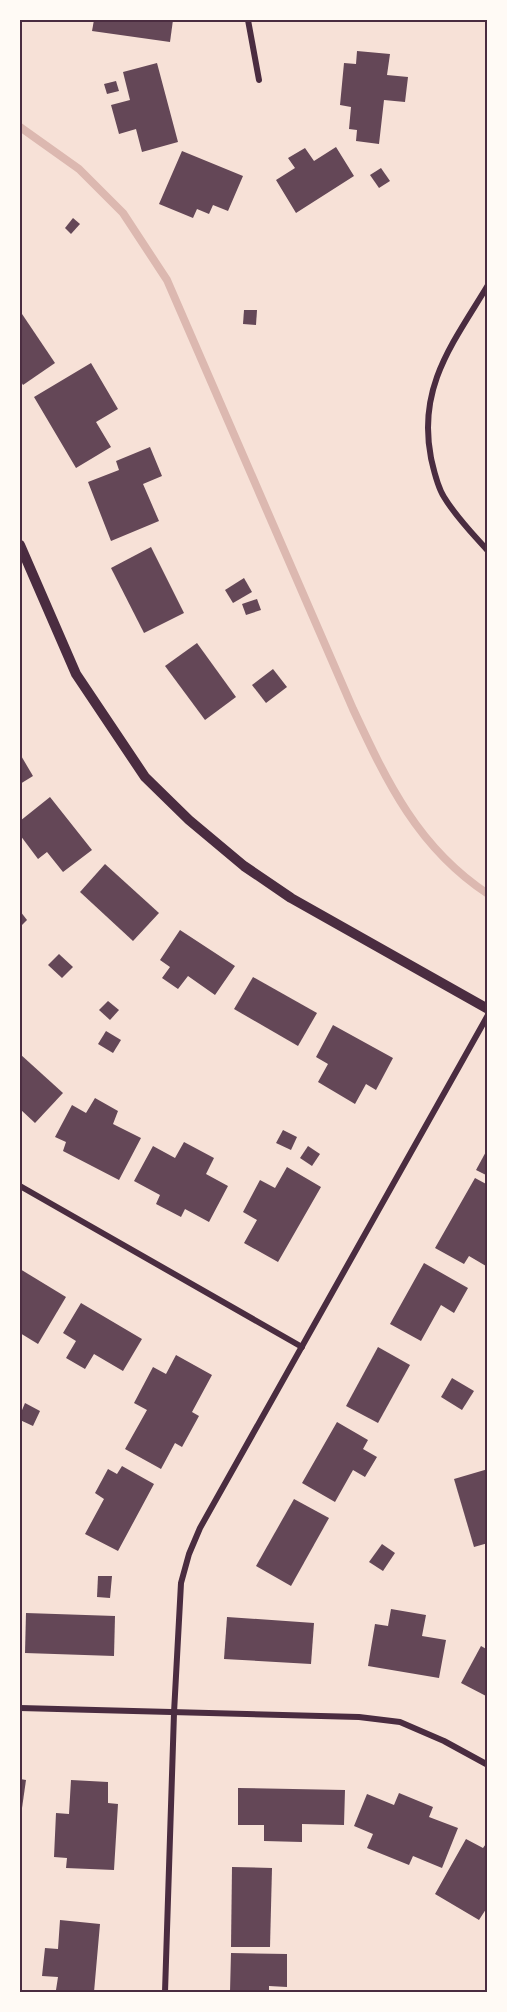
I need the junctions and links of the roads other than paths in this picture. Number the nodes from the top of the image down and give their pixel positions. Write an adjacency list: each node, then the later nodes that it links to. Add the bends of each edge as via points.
1 (248, 20): 2 (street)
2 (259, 80)
3 (488, 285): 5 (street, via 444,358 433,386 427,419 431,457 442,495)
4 (20, 545): 6 (street, via 76,674 145,777 244,866 291,898)
5 (488, 550)
6 (488, 1009)
7 (488, 1015): 9 (street)
8 (20, 1186): 9 (street)
9 (303, 1347): 11 (street, via 189,1554 181,1583)
10 (20, 1708): 11 (street)
11 (174, 1713): 12 (street, via 359,1716 400,1722); 13 (street)
12 (488, 1765)
13 (165, 1992)

